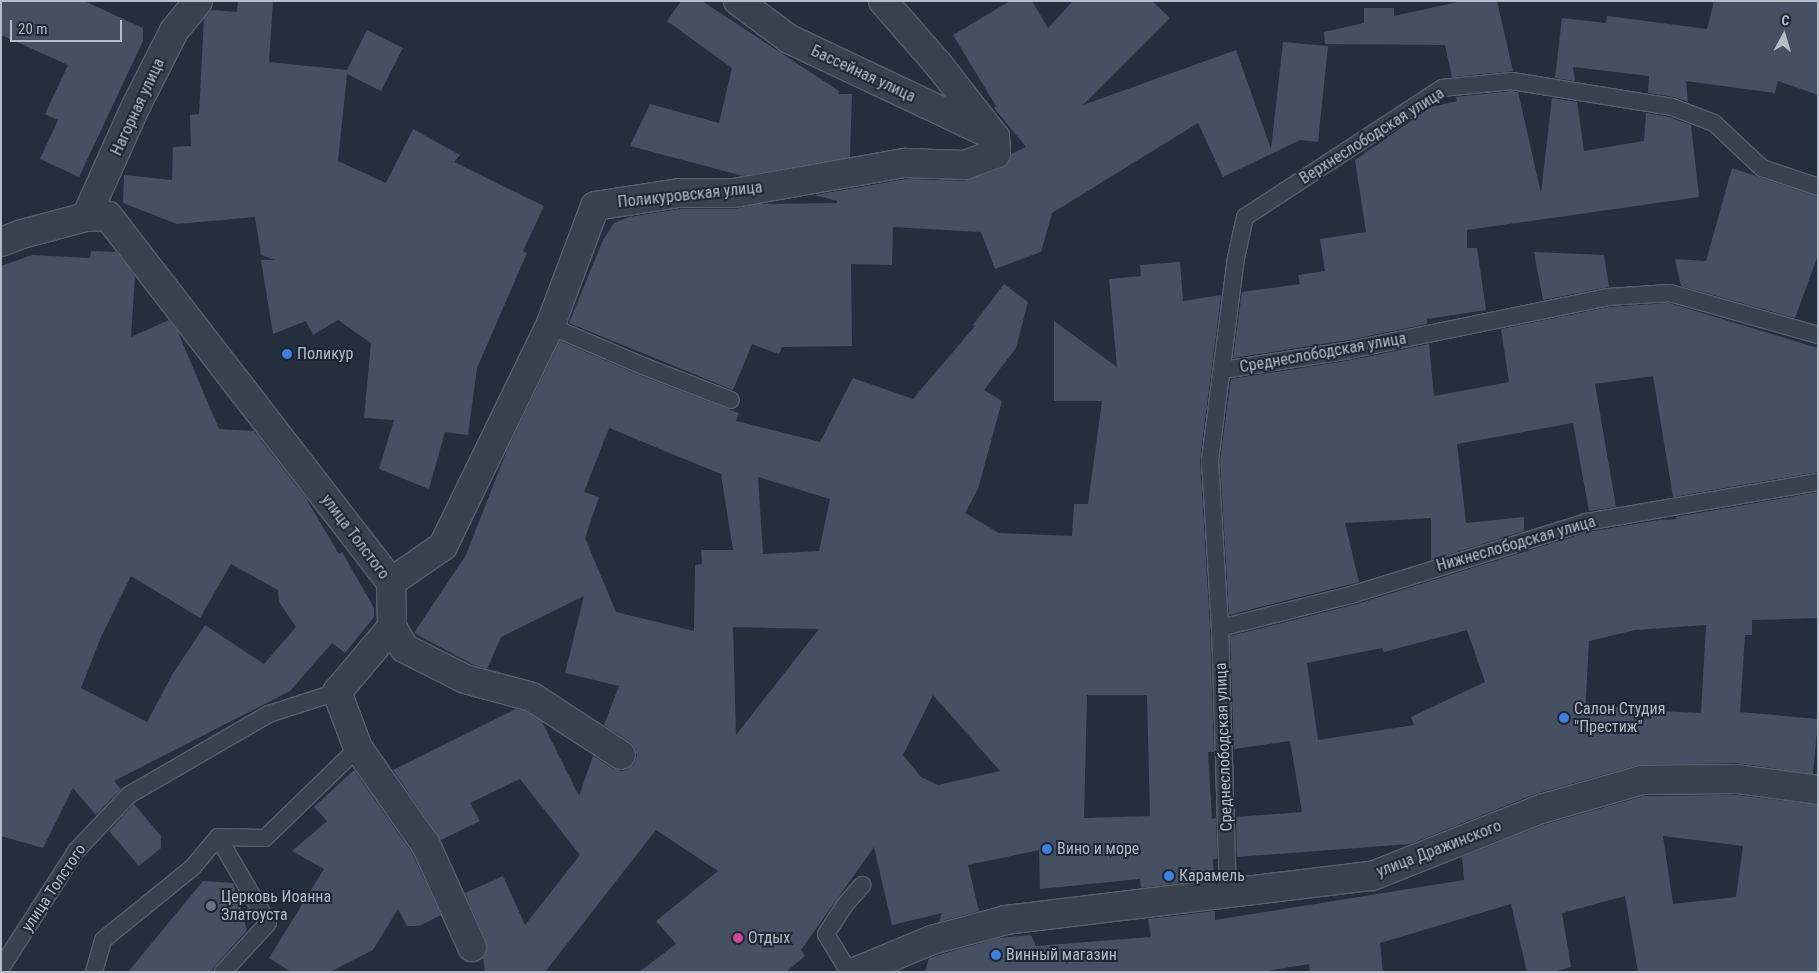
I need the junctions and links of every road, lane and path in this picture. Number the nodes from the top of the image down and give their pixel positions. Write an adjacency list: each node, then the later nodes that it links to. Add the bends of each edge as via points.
1 (198, 1): 6 (street, Нагорная улица, via 170,39)
2 (738, 1): 4 (street, Бассейная улица, via 788,38)
3 (883, 1): 4 (street)
4 (995, 136): 8 (street, Поликуровская улица, via 996,154 965,165 905,164 734,193 679,194 595,206)
5 (1818, 187): 10 (lane, Верхнеслободская улица, via 1762,168 1714,123 1672,107 1512,81 1442,88 1245,217 1236,258)
6 (86, 217): 7 (street, улица Толстого); 13 (street, улица Толстого, via 108,216)
7 (1, 242)
8 (550, 326): 11 (lane); 13 (street, Поликуровская улица, via 443,546)
9 (1818, 335): 10 (lane, Среднеслободская улица, via 1670,293 1608,297 1350,350)
10 (1223, 370): 15 (lane, Среднеслободская улица, via 1210,460)
11 (731, 400)
12 (1818, 482): 15 (lane, Нижнеслободская улица, via 1586,522 1354,594)
13 (390, 582): 14 (street, улица Толстого)
14 (392, 627): 16 (street); 18 (street, via 404,648 465,679 532,697)
15 (1220, 628): 22 (lane, Среднеслободская улица)
16 (337, 692): 17 (street); 25 (lane, улица Толстого, via 269,714 130,795 76,851)
17 (358, 748): 20 (lane, via 265,838); 23 (street, via 426,845)
18 (621, 755)
19 (1818, 790): 22 (street, улица Дражинского, via 1737,779 1642,780 1541,809 1372,876)
20 (218, 836): 26 (lane, via 192,868 103,940); 27 (lane, via 268,923)
21 (862, 886): 28 (lane, via 826,934)
22 (1228, 894): 24 (street, улица Дражинского, via 1006,920 932,940)
23 (472, 947)
24 (890, 966): 29 (street, улица Дражинского)
25 (1, 968)
26 (94, 972)
27 (223, 972)
28 (848, 972)
29 (855, 972)

